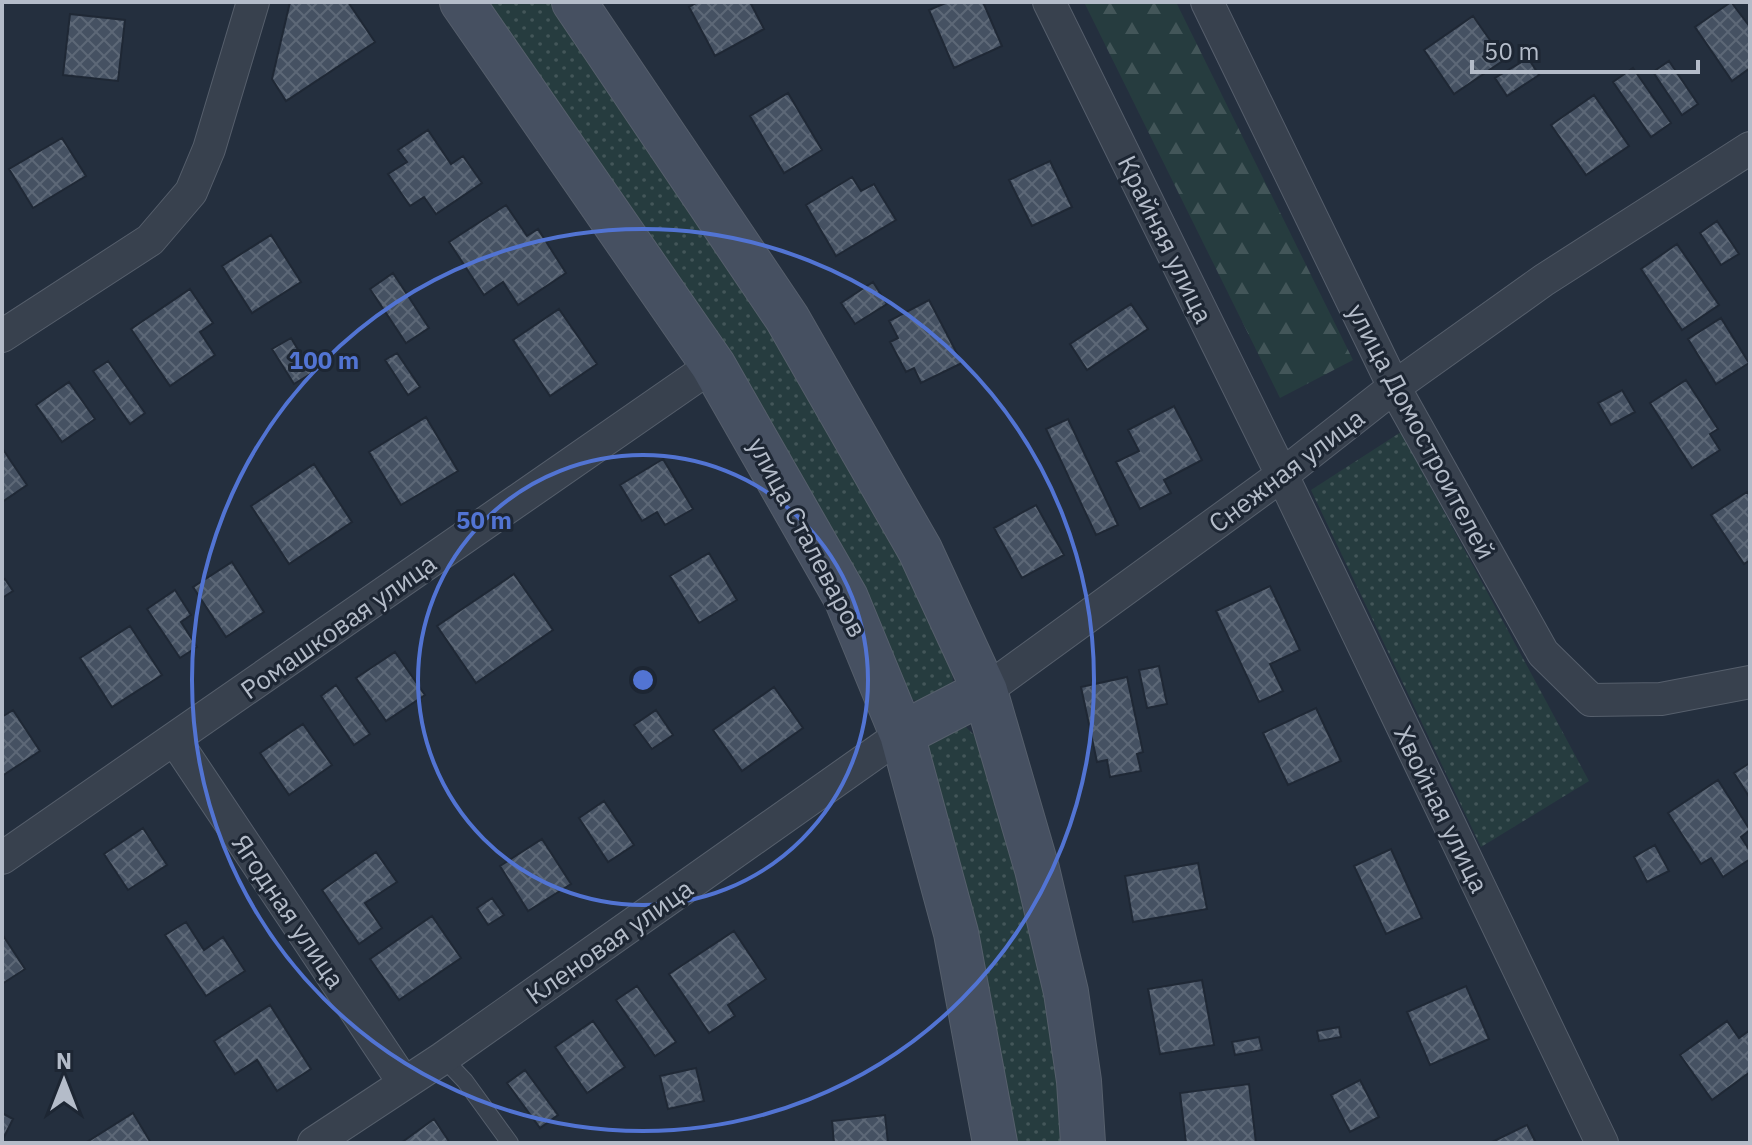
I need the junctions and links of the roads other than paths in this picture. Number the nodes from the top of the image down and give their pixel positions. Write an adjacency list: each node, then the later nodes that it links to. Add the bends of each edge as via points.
1 (253, 2): 7 (street, via 191,192 150,240)
2 (462, 2): 8 (main road, улица Сталеваров)
3 (574, 2): 12 (main road, via 787,318 920,550)
4 (1049, 2): 10 (street, Крайняя улица)
5 (1212, 4): 9 (street, улица Домостроителей)
6 (1750, 148): 9 (street, Снежная улица, via 1544,280)
7 (2, 336)
8 (713, 365): 13 (main road, улица Сталеваров, via 846,598); 14 (street, Ромашковая улица)
9 (1394, 387): 10 (street, Снежная улица); 11 (street, улица Домостроителей, via 1543,653 1591,700 1661,699)
10 (1282, 475): 12 (street, Снежная улица); 22 (street, Хвойная улица)
11 (1750, 682)
12 (985, 691): 13 (main road); 21 (main road, via 1066,992)
13 (902, 734): 16 (street, Кленовая улица); 20 (main road, улица Сталеваров, via 956,933)
14 (175, 740): 15 (street, Ромашковая улица); 17 (street, Ягодная улица)
15 (2, 858)
16 (443, 1058): 17 (street, Кленовая улица); 19 (lane)
17 (404, 1083): 18 (street, Кленовая улица)
18 (314, 1143)
19 (510, 1143)
20 (995, 1143)
21 (1083, 1143)
22 (1602, 1143)

